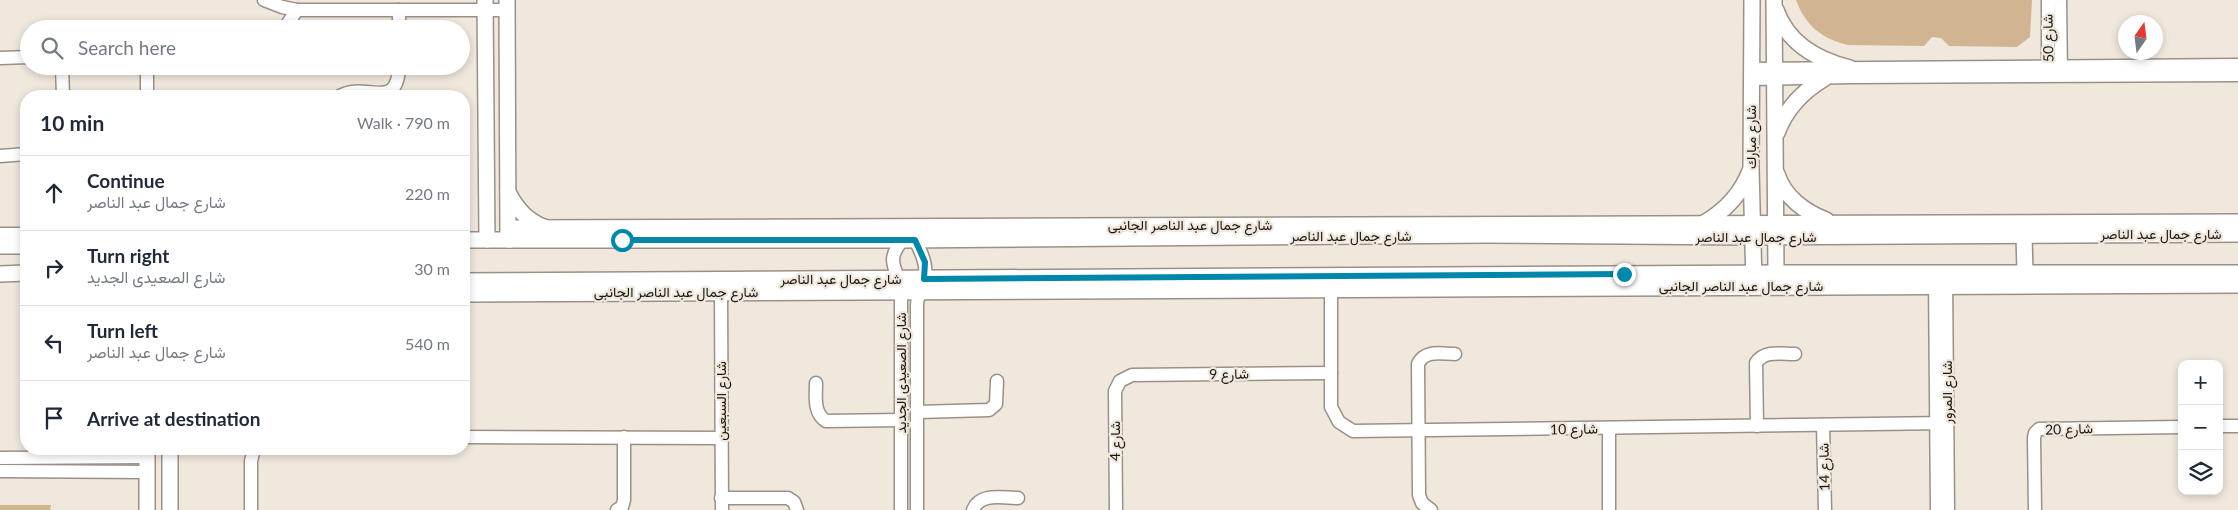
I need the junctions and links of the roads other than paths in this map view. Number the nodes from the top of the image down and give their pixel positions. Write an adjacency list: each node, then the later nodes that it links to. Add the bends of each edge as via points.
1 (264, 0): 8 (street)
2 (1752, 0): 17 (main road, شارع مبارك)
3 (2048, 0): 15 (street, شارع 50)
4 (2060, 0): 15 (street, شارع 50)
5 (1774, 2): 16 (main road, via 1783,25 1798,44 1816,57); 18 (main road, شارع مبارك)
6 (486, 5): 7 (street); 9 (street); 49 (main road)
7 (507, 5): 32 (main road)
8 (297, 10): 9 (street); 10 (street)
9 (399, 10): 11 (street)
10 (290, 20)
11 (399, 20)
12 (20, 57): 13 (street)
13 (0, 58)
14 (2238, 65): 15 (street)
15 (2055, 71): 16 (street); 22 (street)
16 (1850, 72): 18 (street); 23 (street)
17 (1751, 74): 18 (street); 30 (main road, شارع مبارك)
18 (1774, 74): 23 (street); 27 (main road, شارع مبارك)
19 (62, 75): 24 (street)
20 (147, 75): 25 (street)
21 (398, 75): 26 (street, via 398,82)
22 (2238, 75)
23 (1824, 78): 27 (main road, via 1790,108)
24 (63, 90)
25 (147, 90)
26 (391, 90)
27 (1775, 139): 31 (main road, شارع مبارك)
28 (20, 154): 29 (street)
29 (0, 156)
30 (1751, 168): 35 (main road, via 1736,196); 39 (main road, شارع مبارك)
31 (1775, 169): 33 (main road, via 1794,201 1815,216); 40 (main road, شارع مبارك)
32 (508, 192): 37 (main road, via 520,212); 50 (main road)
33 (1840, 222): 40 (main road); 41 (main road)
34 (2238, 222): 36 (main road)
35 (1704, 223): 38 (main road, شارع جمال عبد الناصر الجانبى); 39 (main road, شارع جمال عبد الناصر الجانبى)
36 (2204, 228): 41 (main road); 46 (main road, شارع جمال عبد الناصر); 47 (main road, شارع جمال عبد الناصر)
37 (550, 229): 45 (main road, شارع جمال عبد الناصر الجانبى); 50 (main road, شارع جمال عبد الناصر الجانبى, via 517,228 511,232)
38 (1486, 230): 39 (main road, شارع جمال عبد الناصر); 42 (main road, شارع جمال عبد الناصر الجانبى)
39 (1753, 230): 40 (main road, شارع جمال عبد الناصر); 60 (main road, شارع مبارك)
40 (1776, 230): 41 (main road, شارع جمال عبد الناصر); 55 (main road, شارع مبارك)
41 (1911, 230): 47 (main road, شارع جمال عبد الناصر)
42 (1058, 232): 45 (main road, شارع جمال عبد الناصر الجانبى); 51 (main road)
43 (0, 234): 44 (street)
44 (20, 234)
45 (660, 234): 50 (main road); 51 (main road)
46 (2238, 234)
47 (2024, 235): 56 (main road)
48 (470, 240): 49 (main road)
49 (487, 240): 50 (main road)
50 (509, 240)
51 (909, 240): 62 (street, شارع الصعيدى الجديد, via 893,257); 63 (street, شارع الصعيدى الجديد, via 925,262)
52 (0, 246): 53 (main road)
53 (20, 246)
54 (20, 273): 58 (main road)
55 (1776, 273): 59 (main road); 60 (main road)
56 (2025, 273): 57 (main road); 59 (main road)
57 (2238, 273)
58 (0, 274)
59 (1941, 279): 60 (main road, شارع جمال عبد الناصر الجانبى); 64 (main road, شارع جمال عبد الناصر الجانبى); 78 (street, شارع المرور)
60 (1754, 280): 63 (main road); 67 (main road, شارع جمال عبد الناصر الجانبى)
61 (470, 281): 65 (main road, شارع جمال عبد الناصر)
62 (900, 285): 63 (main road, شارع جمال عبد الناصر الجانبى); 66 (main road, شارع جمال عبد الناصر الجانبى); 77 (street, شارع الصعيدى الجديد)
63 (922, 285): 67 (main road, شارع جمال عبد الناصر الجانبى); 76 (street, شارع الصعيدى الجديد, via 916,305)
64 (2238, 285)
65 (652, 286): 66 (main road, شارع جمال عبد الناصر); 68 (main road, شارع جمال عبد الناصر الجانبى); 69 (main road, شارع جمال عبد الناصر الجانبى)
66 (783, 286): 68 (main road, شارع جمال عبد الناصر الجانبى)
67 (1331, 288): 72 (street, شارع 10)
68 (721, 292): 88 (street, شارع السبعين)
69 (470, 294)
70 (1455, 354): 85 (street, via 1430,354 1420,360)
71 (1795, 354): 80 (street, via 1769,354 1756,363)
72 (1331, 374): 73 (street, شارع 9); 85 (street, شارع 10, via 1331,406 1335,418 1343,426 1358,432)
73 (1127, 376): 104 (street, شارع 4, via 1115,391)
74 (997, 381): 76 (street, via 996,404 989,410)
75 (816, 383): 77 (street, via 817,410 826,421)
76 (916, 412): 102 (street, شارع الصعيدى الجديد)
77 (901, 420): 101 (street, شارع الصعيدى الجديد)
78 (1942, 423): 79 (street, شارع 10); 108 (street, شارع المرور); 109 (street, شارع المرور)
79 (1823, 425): 80 (street, شارع 10); 107 (street, شارع 14)
80 (1757, 426): 84 (street, شارع 10)
81 (2223, 426): 82 (street)
82 (2238, 426)
83 (2178, 427): 110 (street, شارع 20, via 2039,429 2034,438)
84 (1609, 428): 85 (street, شارع 10); 106 (street)
85 (1418, 431): 105 (street, via 1419,495 1422,503)
86 (470, 437): 87 (street)
87 (624, 438): 88 (street); 99 (street, via 624,500)
88 (722, 438): 95 (street, شارع السبعين)
89 (170, 455): 97 (main road)
90 (253, 455): 98 (street)
91 (0, 458): 92 (street)
92 (147, 459): 93 (street); 96 (main road)
93 (0, 472)
94 (1018, 498): 103 (street, via 983,498)
95 (722, 504): 100 (street, via 788,498)
96 (147, 510)
97 (170, 510)
98 (251, 510)
99 (617, 510)
100 (797, 510)
101 (901, 510)
102 (917, 510)
103 (973, 510)
104 (1116, 510)
105 (1431, 510)
106 (1609, 510)
107 (1825, 510)
108 (1937, 510)
109 (1948, 510)
110 (2035, 510)

